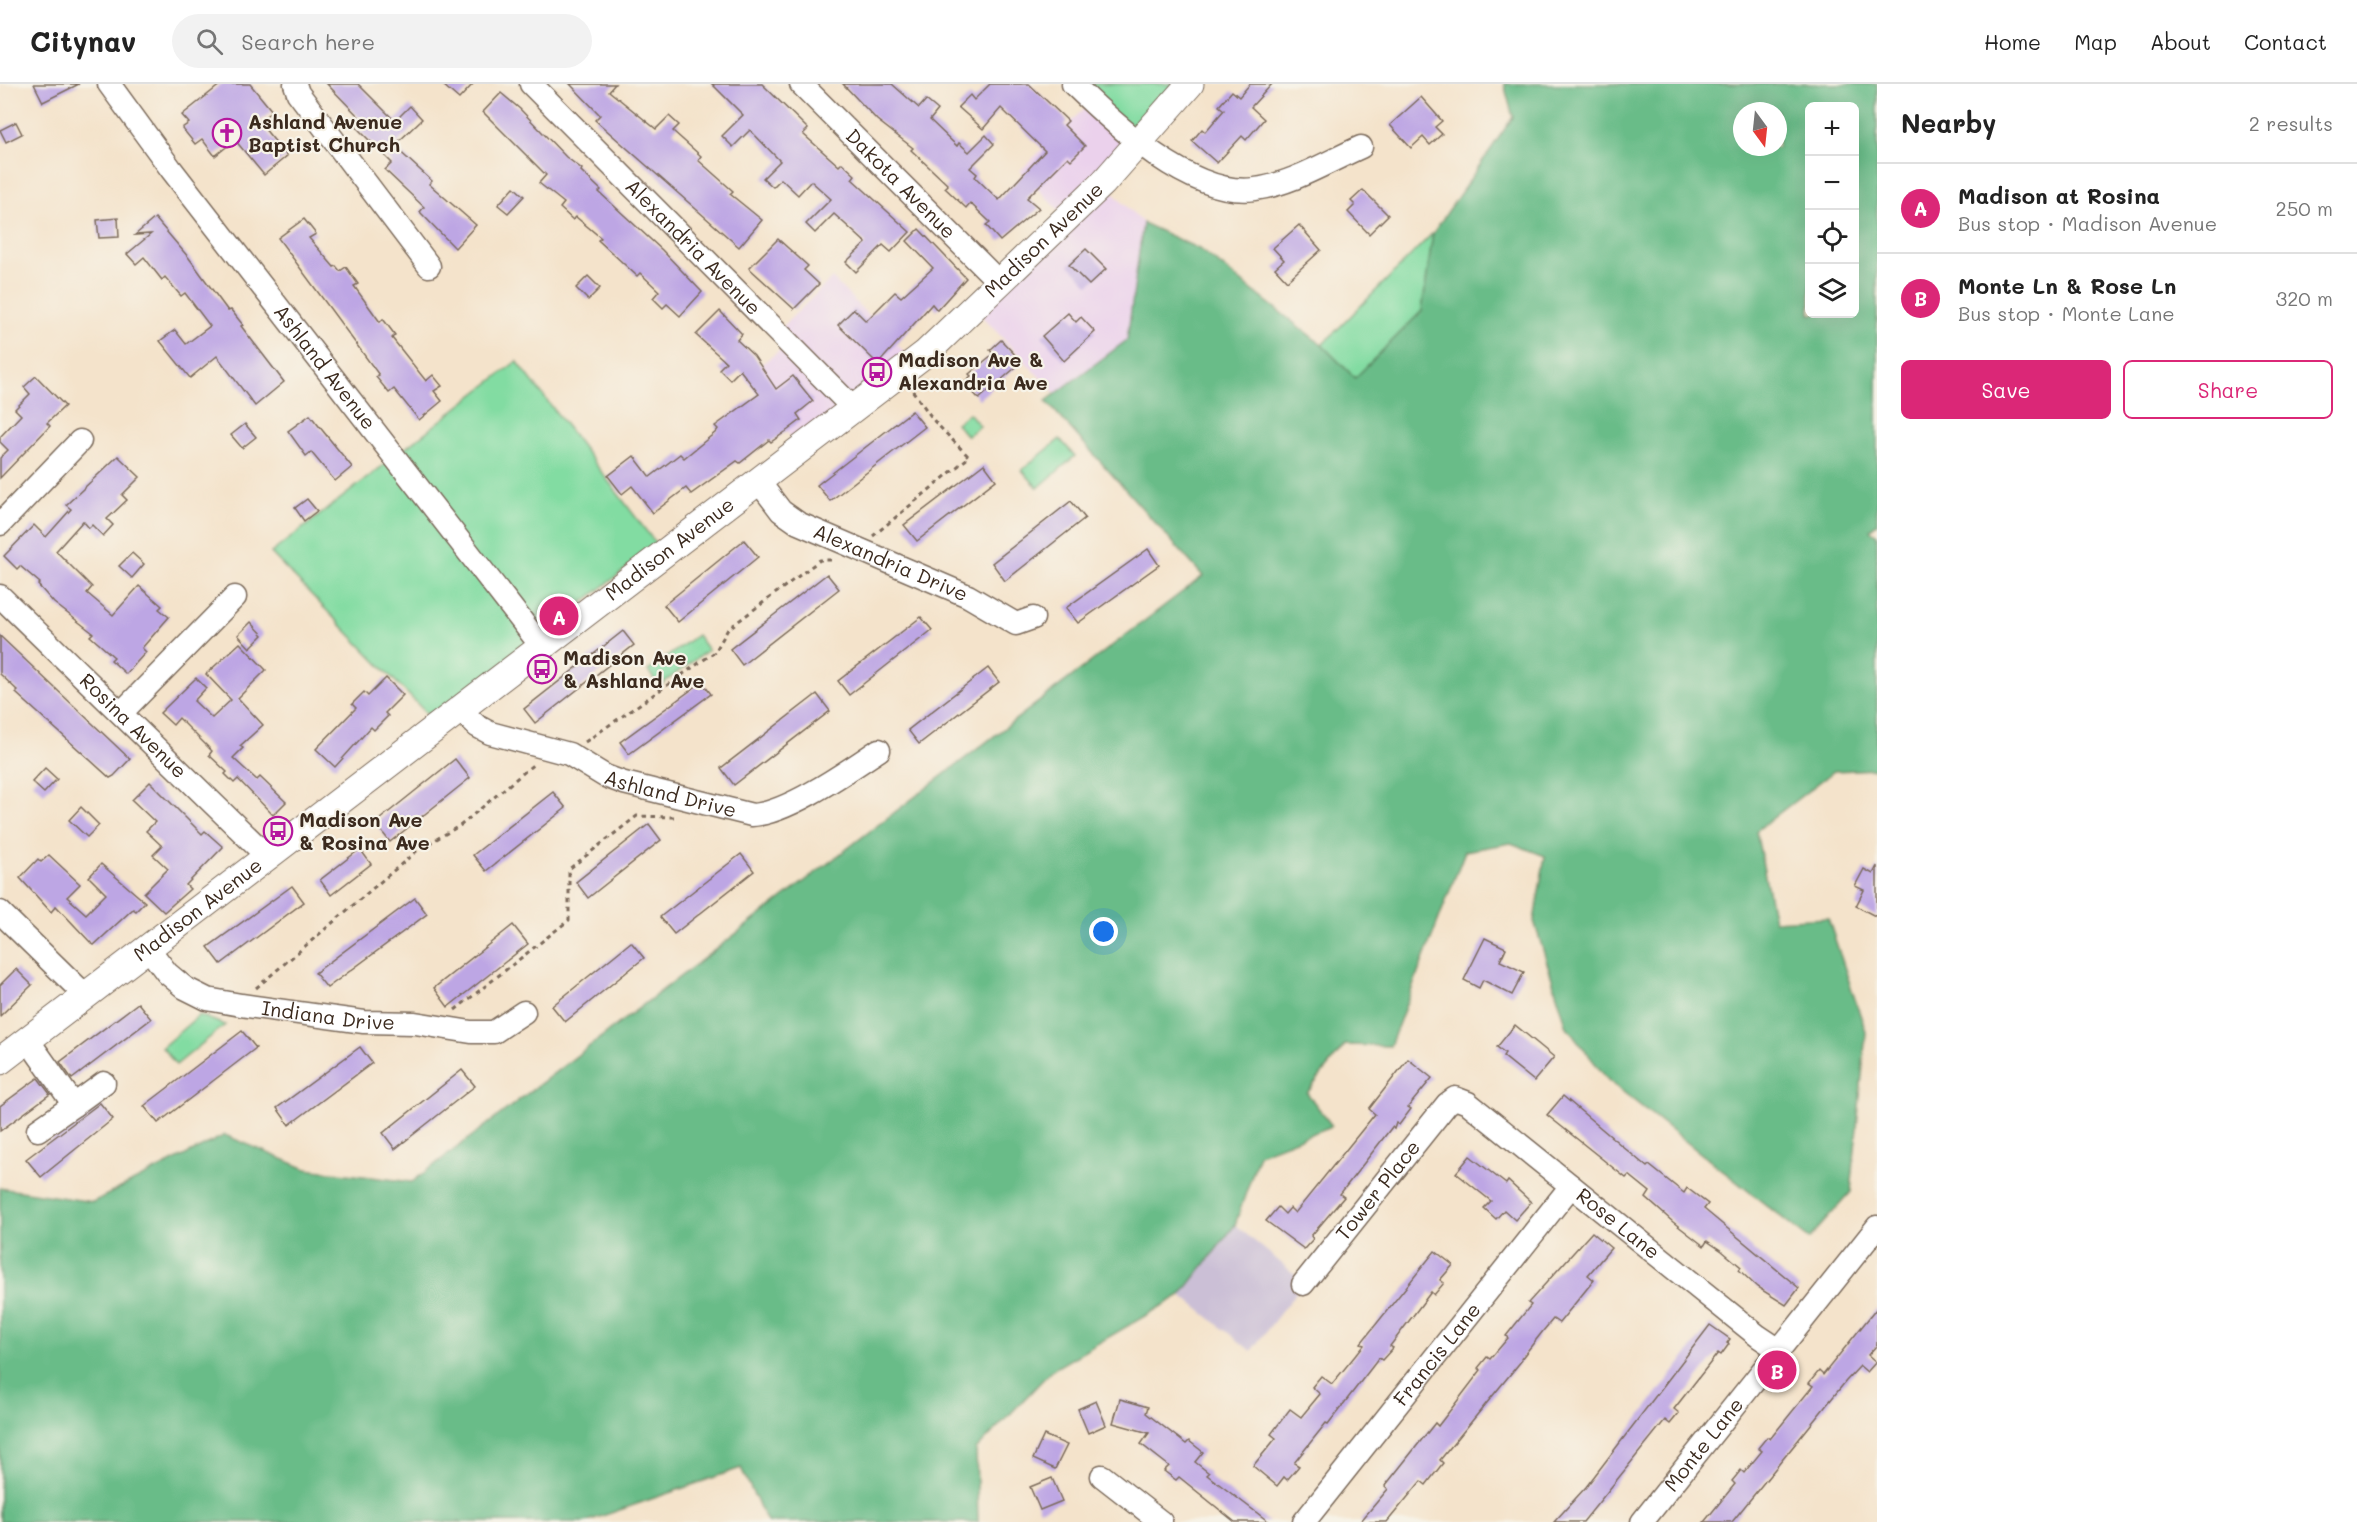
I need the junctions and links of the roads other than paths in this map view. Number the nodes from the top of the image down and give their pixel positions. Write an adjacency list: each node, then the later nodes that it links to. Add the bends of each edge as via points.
1 (109, 84): 18 (street, Ashland Avenue)
2 (295, 84): 9 (street, via 347,160)
3 (531, 84): 11 (street, Alexandria Avenue)
4 (801, 84): 10 (street, Dakota Avenue)
5 (1073, 84): 7 (street)
6 (1190, 84): 7 (main road, Madison Avenue)
7 (1137, 144): 8 (street, via 1196,177 1230,189 1254,189 1286,180); 10 (main road, Madison Avenue, via 1103,183)
8 (1361, 147)
9 (429, 266)
10 (1000, 283): 11 (main road, Madison Avenue, via 926,353)
11 (854, 410): 13 (main road, Madison Avenue)
12 (80, 441): 14 (street)
13 (759, 482): 17 (street, Alexandria Drive, via 781,511 798,523 968,596 1016,624); 18 (main road, Madison Avenue)
14 (0, 524)
15 (0, 596): 20 (street, Rosina Avenue)
16 (236, 597): 20 (street)
17 (1033, 618)
18 (542, 647): 19 (main road, Madison Avenue)
19 (460, 710): 21 (street, Ashland Drive, via 490,733 569,754 605,776 742,814 762,815 787,806); 22 (main road, Madison Avenue)
20 (122, 712): 22 (street, Rosina Avenue)
21 (879, 750)
22 (267, 856): 24 (main road, Madison Avenue)
23 (5, 926): 25 (street)
24 (148, 948): 25 (main road, Madison Avenue); 26 (street, Indiana Drive, via 167,973 185,988 207,999 241,1005 471,1032 494,1032)
25 (86, 996): 27 (main road, Madison Avenue)
26 (524, 1012)
27 (28, 1040): 28 (main road, Madison Avenue); 31 (street)
28 (0, 1061)
29 (104, 1083): 31 (street)
30 (1455, 1098): 33 (street, Rose Lane, via 1468,1103); 35 (street, Tower Place)
31 (74, 1105): 32 (street)
32 (38, 1130)
33 (1571, 1186): 36 (street, Rose Lane); 39 (street, Francis Lane)
34 (1877, 1227): 36 (street, Monte Lane)
35 (1303, 1284)
36 (1779, 1350): 40 (street, Monte Lane)
37 (1102, 1476): 38 (street)
38 (1161, 1522)
39 (1304, 1522)
40 (1642, 1522)

